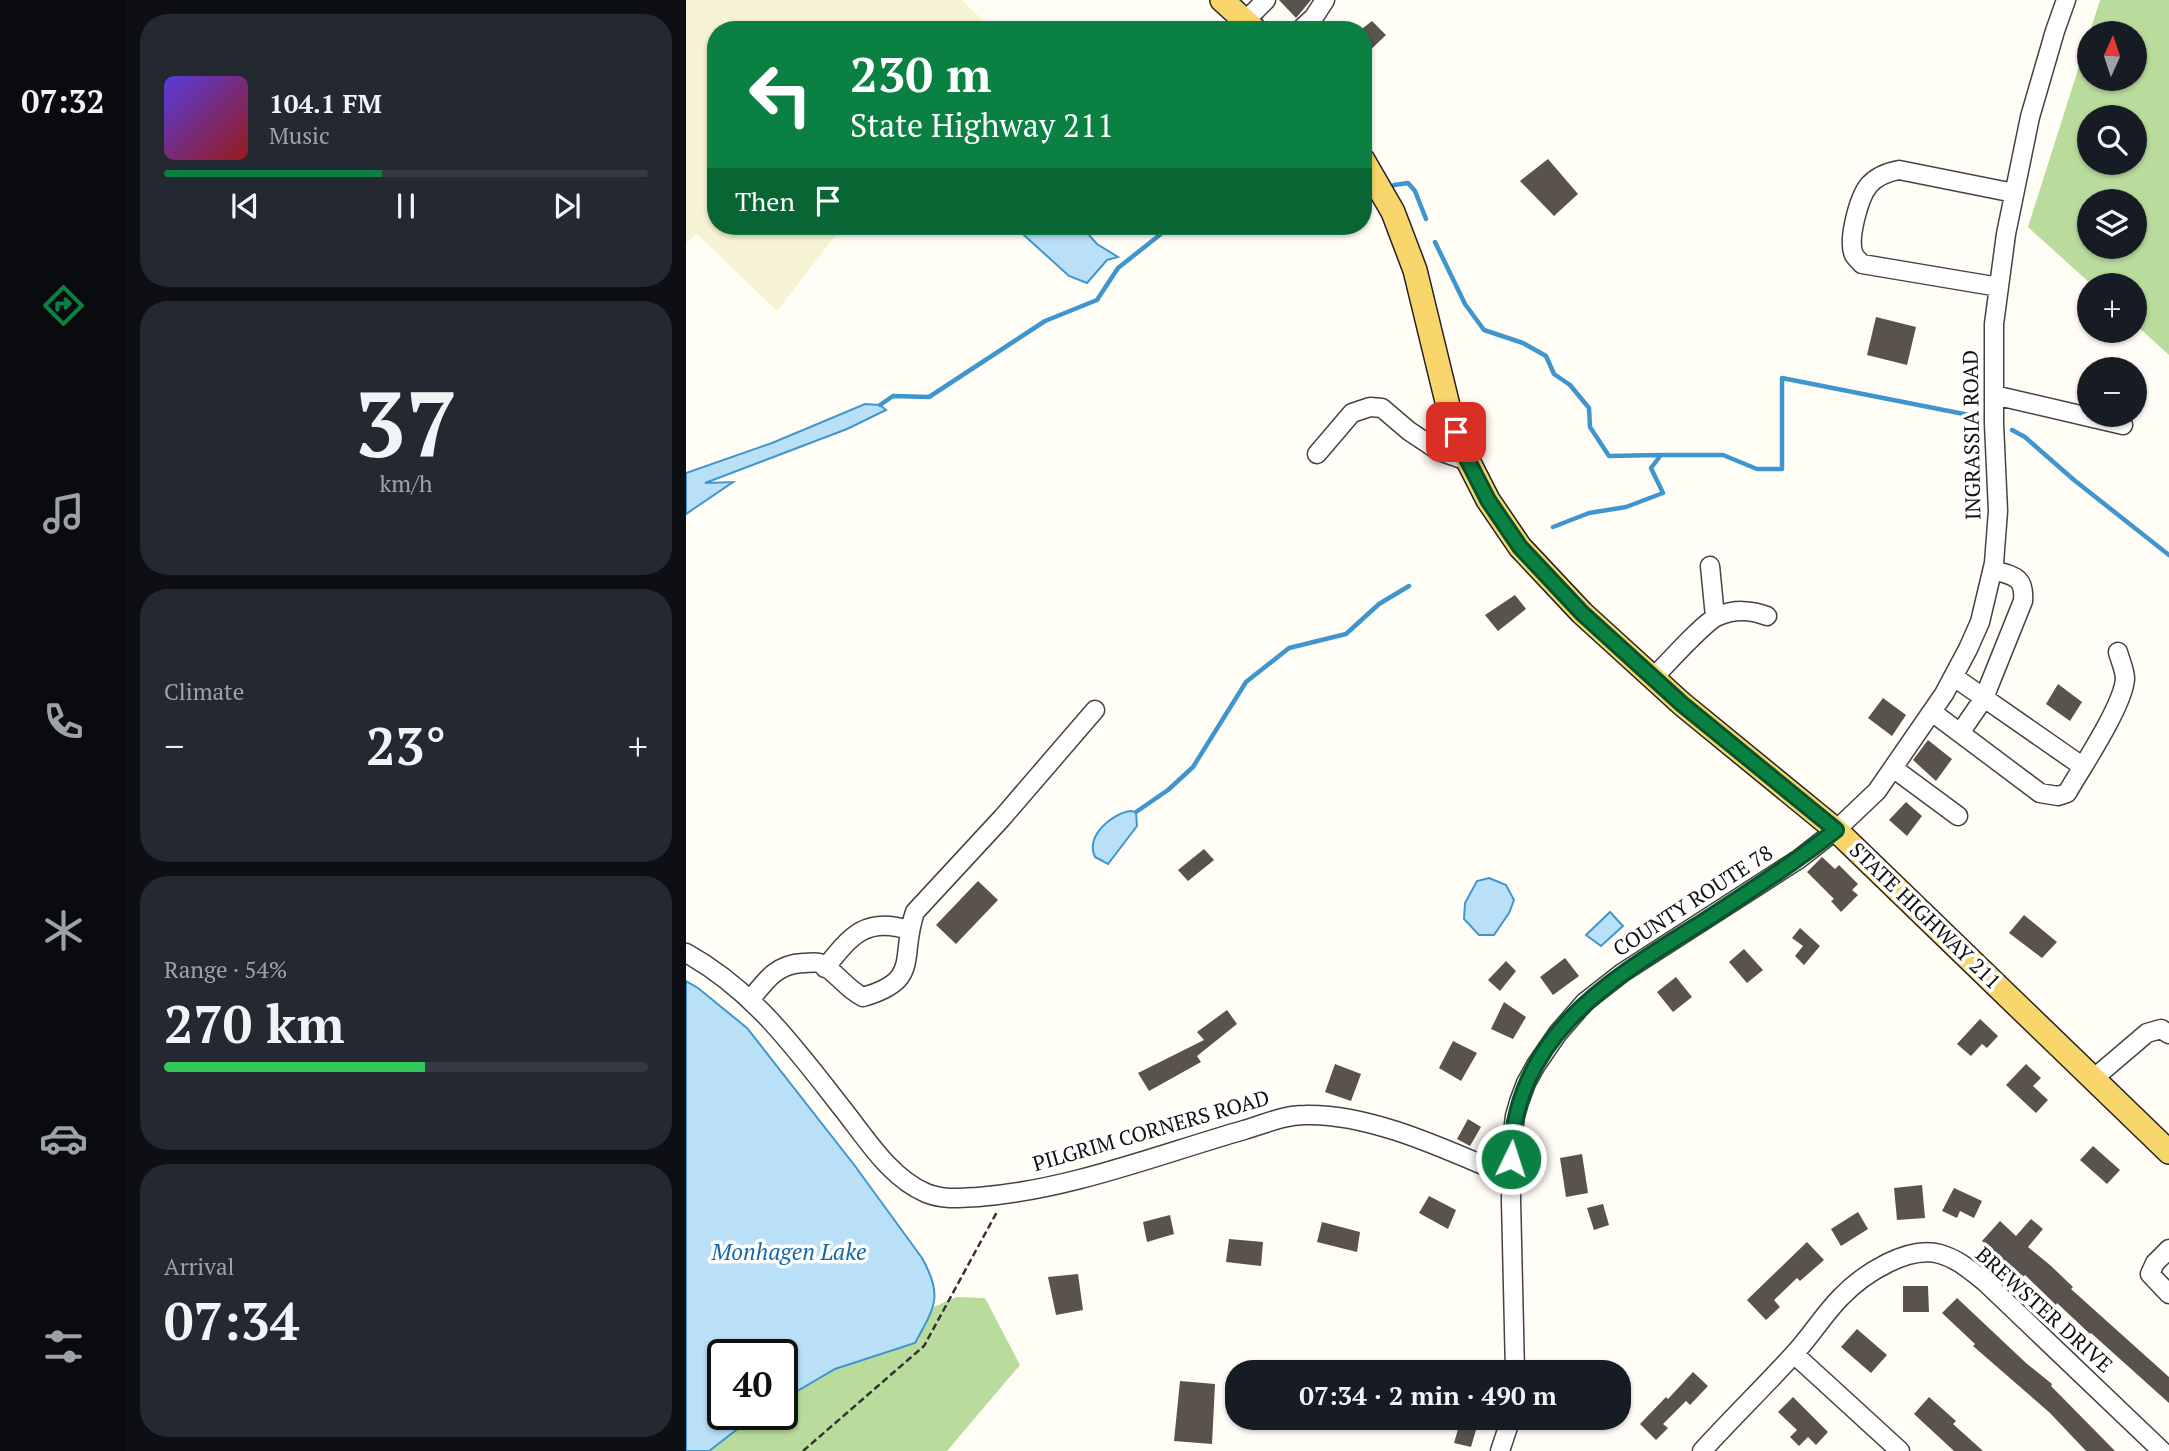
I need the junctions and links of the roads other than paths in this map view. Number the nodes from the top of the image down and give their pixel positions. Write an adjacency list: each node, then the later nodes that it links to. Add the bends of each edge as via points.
1 (1222, 0): 5 (main road)
2 (1266, 0): 6 (street)
3 (1325, 0): 7 (street)
4 (2066, 0): 9 (street, INGRASSIA ROAD, via 2030,117)
5 (1246, 21)
6 (1253, 21)
7 (1310, 21)
8 (1372, 176): 14 (main road, STATE HIGHWAY 211, via 1393,212 1415,270 1450,414)
9 (2014, 193): 10 (street, INGRASSIA ROAD); 10 (street, via 1899,170 1886,172 1859,200 1853,235 1852,249 1862,264)
10 (1999, 287): 11 (street, INGRASSIA ROAD)
11 (1994, 395): 12 (street); 16 (street, INGRASSIA ROAD, via 1998,511)
12 (2077, 414)
13 (1317, 454): 14 (street, via 1352,413 1370,407 1382,408 1439,451)
14 (1468, 461): 21 (main road, STATE HIGHWAY 211, via 1520,547 1582,613)
15 (1710, 566): 17 (street)
16 (1993, 570): 20 (street, INGRASSIA ROAD, via 1980,622); 22 (street, via 2018,578 2024,592)
17 (1715, 617): 18 (street, via 1732,612); 21 (street)
18 (1767, 617)
19 (2118, 652): 26 (street, via 2125,676 2123,692)
20 (1954, 677): 22 (street); 24 (street, INGRASSIA ROAD)
21 (1653, 678): 29 (main road, STATE HIGHWAY 211)
22 (1984, 698): 25 (street); 26 (street)
23 (1096, 710): 30 (street, via 915,912)
24 (1932, 712): 25 (street); 27 (street, INGRASSIA ROAD)
25 (1960, 733): 26 (street, via 2047,796 2067,793)
26 (2082, 766)
27 (1893, 768): 28 (street); 29 (street, INGRASSIA ROAD, via 1877,792)
28 (1958, 816)
29 (1836, 830): 35 (main road, STATE HIGHWAY 211); 37 (street, COUNTY ROUTE 78, via 1800,859 1622,973 1585,1002 1558,1033 1526,1083 1515,1116)
30 (909, 930): 32 (street, via 875,927 857,932); 32 (street, via 904,972 880,992 863,997)
31 (686, 953): 33 (street, PILGRIM CORNERS ROAD)
32 (825, 968): 33 (street, via 818,962 790,963 773,973)
33 (751, 999): 37 (street, PILGRIM CORNERS ROAD, via 884,1161 908,1184 928,1195 951,1199 1007,1194 1072,1181 1275,1119 1307,1114 1379,1125)
34 (2169, 1034): 35 (street, via 2161,1029 2147,1033)
35 (2094, 1079): 36 (main road, STATE HIGHWAY 211)
36 (2169, 1152)
37 (1511, 1177): 41 (street, COUNTY ROUTE 78)
38 (2169, 1249): 39 (street, via 2150,1274)
39 (2169, 1294)
40 (1794, 1354): 44 (street, BREWSTER DRIVE); 45 (street); 46 (street, BREWSTER DRIVE, via 1842,1296 1872,1272 1915,1253 1938,1254 1961,1263 1985,1282)
41 (1515, 1360)
42 (1507, 1430): 43 (street)
43 (1500, 1451)
44 (1702, 1451)
45 (1900, 1451)
46 (2162, 1451)

